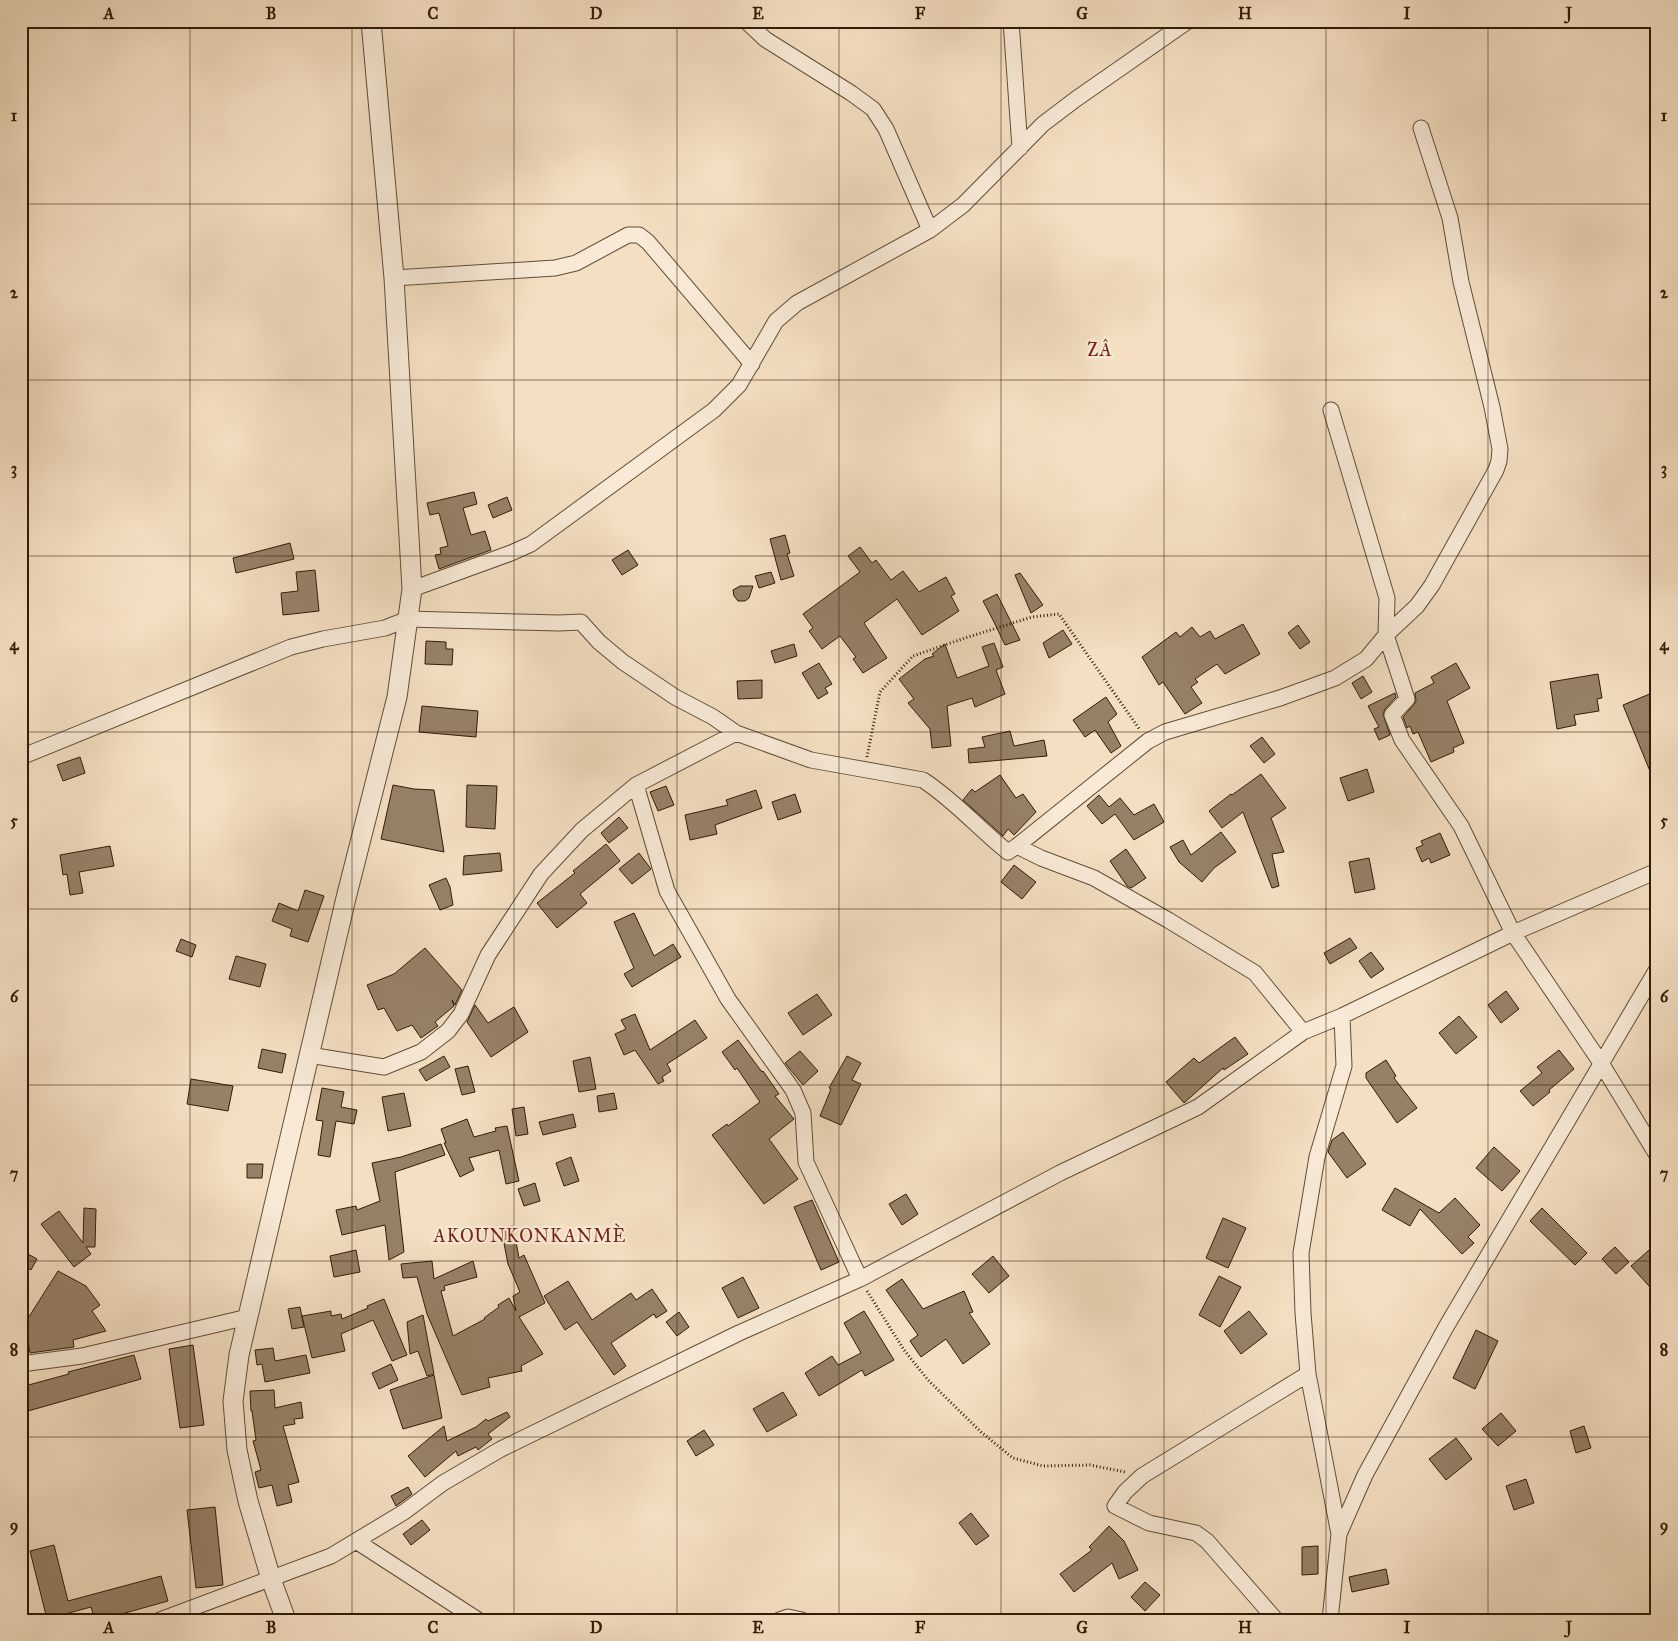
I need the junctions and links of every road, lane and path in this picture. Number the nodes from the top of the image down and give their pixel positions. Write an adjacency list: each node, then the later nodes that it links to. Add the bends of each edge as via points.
1 (371, 21): 8 (street)
2 (746, 21): 7 (street, via 765,39 873,109 886,128)
3 (1011, 21): 6 (street)
4 (1188, 21): 6 (street, via 1076,99 1043,124)
5 (1421, 128): 13 (street, via 1450,218 1461,282 1492,407 1500,461 1432,585 1417,606)
6 (1020, 148): 7 (street, via 962,206)
7 (930, 230): 9 (street, via 798,303 776,321)
8 (394, 278): 9 (street, via 554,268 576,263 628,235 639,235); 11 (street)
9 (752, 364): 11 (street, via 739,385 714,410 530,544)
10 (1331, 410): 13 (street, via 1387,598)
11 (412, 589): 12 (street)
12 (408, 619): 14 (street, via 581,622 623,662); 16 (street, via 385,628 291,647); 25 (street, via 398,697)
13 (1386, 635): 15 (street, via 1366,659 1335,678 1165,732); 21 (street, via 1407,699 1392,715 1402,740 1460,826)
14 (736, 733): 17 (street, via 810,760); 18 (street)
15 (1148, 741): 17 (path, via 1059,614 1032,617 913,656 880,692); 19 (street)
16 (21, 758)
17 (864, 769): 19 (street, via 923,780 1008,852)
18 (636, 785): 25 (street, via 582,830 541,874 488,956 461,1014 448,1031 421,1052 384,1067); 28 (street, via 668,891 728,999 793,1090 803,1113 806,1162)
19 (1018, 846): 24 (street, via 1094,878 1255,973)
20 (1657, 871): 21 (street)
21 (1513, 933): 23 (street); 26 (street)
22 (1657, 969): 26 (street)
23 (1342, 1016): 24 (street); 31 (street, via 1344,1066 1317,1157 1301,1253)
24 (1303, 1032): 28 (street, via 1198,1107 1060,1173)
25 (309, 1055): 29 (street)
26 (1601, 1063): 27 (street); 33 (street, via 1441,1336 1365,1474)
27 (1657, 1155)
28 (860, 1279): 32 (path, via 904,1350 928,1380 1013,1458 1043,1466 1090,1466); 34 (street, via 739,1333 501,1449)
29 (248, 1317): 30 (street, via 82,1356); 35 (street, via 238,1355 232,1401 237,1450 248,1501)
30 (21, 1364)
31 (1308, 1374): 32 (street); 33 (street)
32 (1142, 1476): 41 (street, via 1115,1506 1149,1523 1196,1533 1207,1541)
33 (1339, 1534): 42 (street)
34 (356, 1541): 35 (street, via 331,1556); 38 (street)
35 (272, 1579): 36 (street); 37 (street)
36 (160, 1620)
37 (286, 1620)
38 (478, 1620)
39 (779, 1620): 40 (street, via 788,1617)
40 (802, 1620)
41 (1276, 1620)
42 (1330, 1620)

